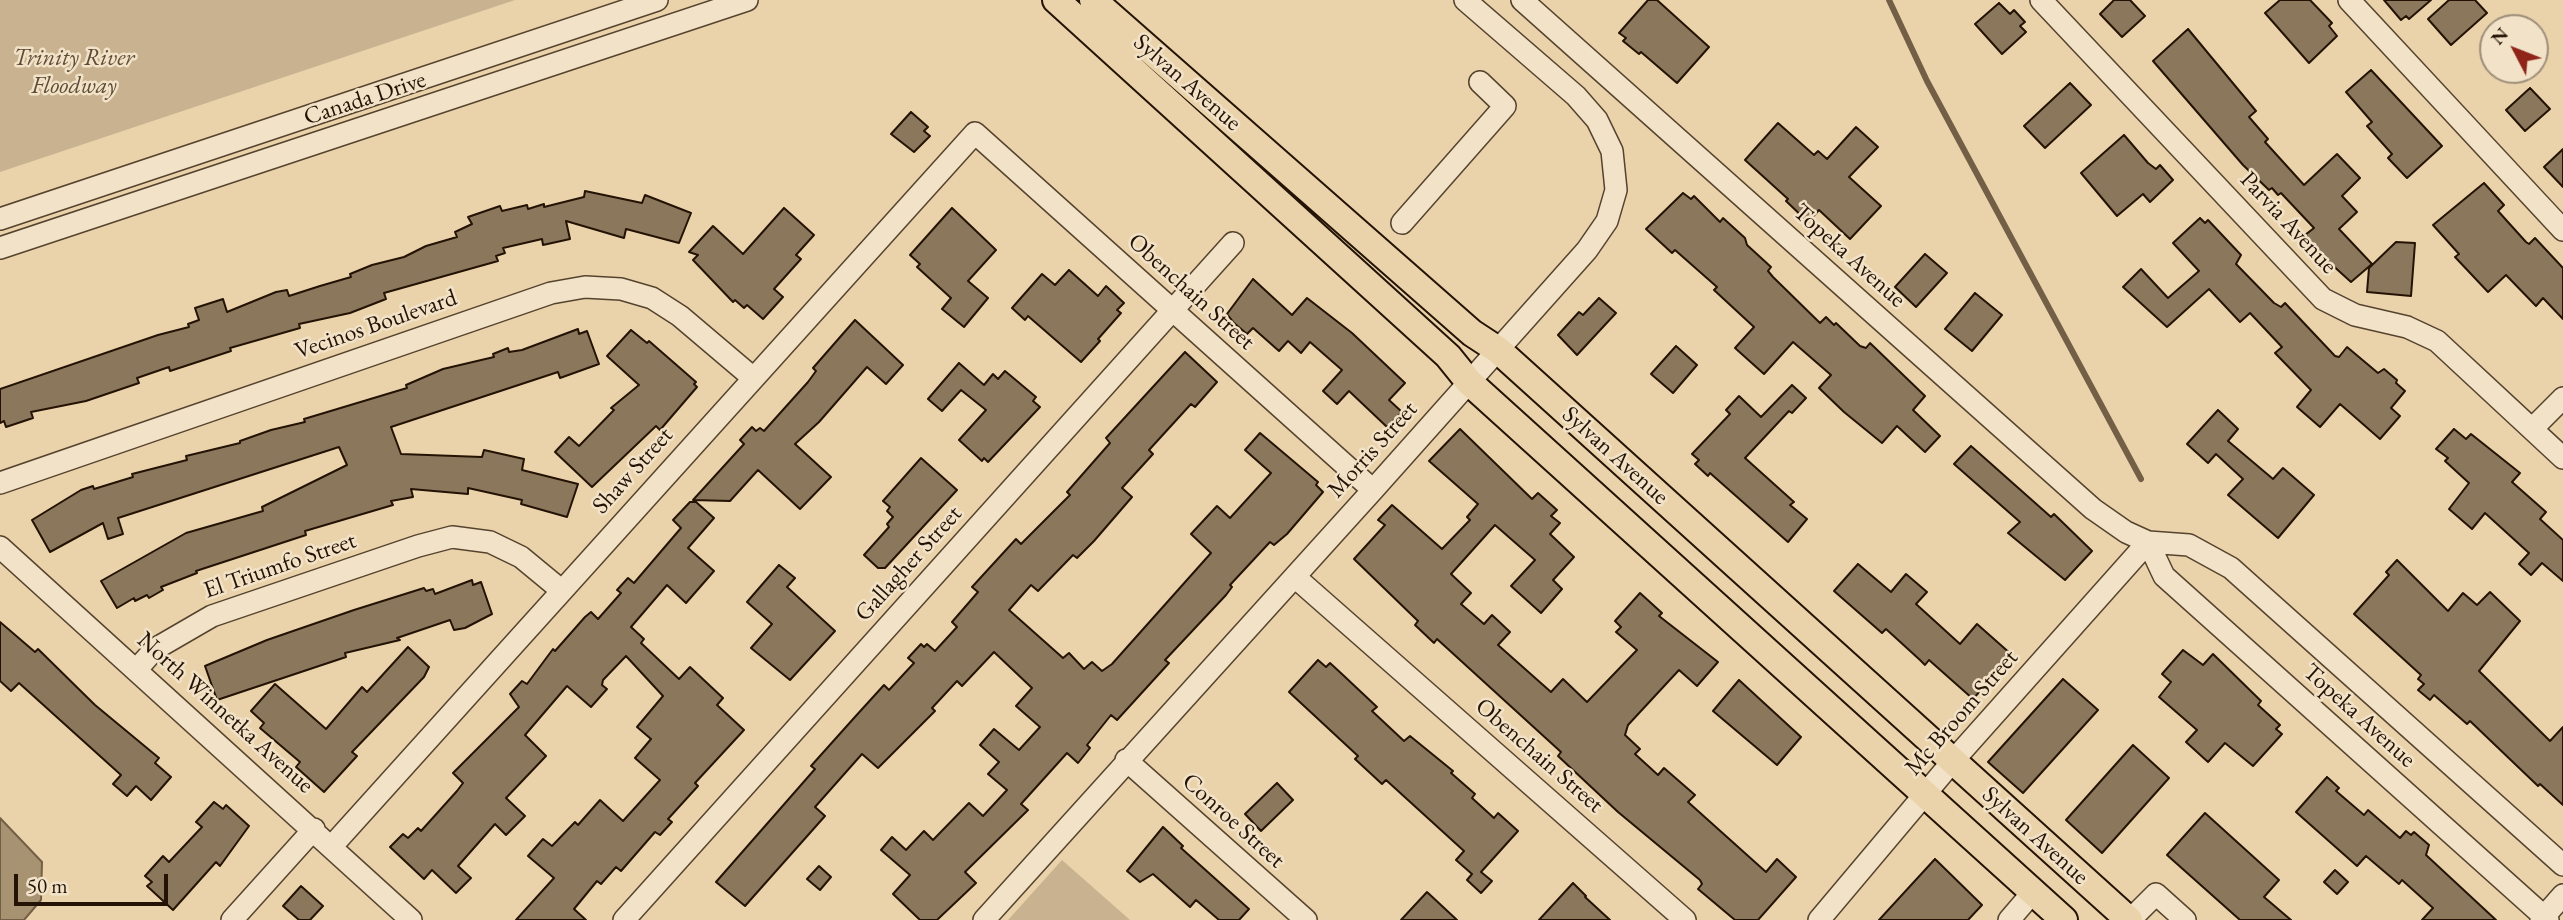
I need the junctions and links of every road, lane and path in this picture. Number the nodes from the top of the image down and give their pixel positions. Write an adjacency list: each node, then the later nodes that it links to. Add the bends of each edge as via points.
1 (657, 0): 11 (street, Canada Drive)
2 (747, 0): 15 (street, Canada Drive)
3 (1056, 0): 8 (main road, Sylvan Avenue)
4 (1465, 0): 17 (street, Morris Street, via 1576,96 1597,120 1612,151 1616,190 1607,221 1587,250)
5 (1522, 0): 25 (street, Topeka Avenue, via 2092,509)
6 (2041, 0): 21 (street, Parvia Avenue, via 2323,299 2355,315 2407,327 2437,341)
7 (2349, 0): 13 (street)
8 (1093, 11): 17 (main road, Sylvan Avenue, via 1472,333); 19 (main road, Sylvan Avenue, via 1448,356)
9 (1480, 82): 12 (street, via 1506,106)
10 (975, 133): 16 (street, Obenchain Street); 18 (street, Shaw Street)
11 (0, 219)
12 (1402, 223)
13 (2563, 230)
14 (1233, 243): 16 (street, Gallagher Street)
15 (0, 248)
16 (1173, 311): 24 (street, Obenchain Street); 41 (street, Gallagher Street)
17 (1498, 349): 19 (street, Morris Street); 31 (main road, Sylvan Avenue)
18 (752, 377): 23 (street, Vecinos Boulevard, via 652,298 621,289 585,287 551,293); 28 (street, Shaw Street)
19 (1469, 382): 24 (street, Morris Street); 32 (main road, Sylvan Avenue)
20 (2563, 398): 21 (street)
21 (2532, 429): 22 (street, Parvia Avenue)
22 (2563, 458)
23 (0, 483)
24 (1373, 490): 27 (street, Morris Street)
25 (2148, 542): 31 (street, Mc Broom Street); 35 (street, Topeka Avenue, via 2189,545 2231,568); 38 (street, Topeka Avenue, via 2164,576)
26 (0, 547): 29 (street, North Winnetka Avenue)
27 (1295, 576): 30 (street, Morris Street); 44 (street, Obenchain Street)
28 (561, 590): 29 (street, El Triumfo Street, via 521,557 490,542 452,537 212,616 155,649); 34 (street, Shaw Street)
29 (137, 669): 33 (street, North Winnetka Avenue)
30 (1126, 760): 42 (street, Morris Street); 43 (street, Conroe Street)
31 (1952, 762): 32 (street, Mc Broom Street); 48 (main road, Sylvan Avenue)
32 (1924, 796): 36 (main road, Sylvan Avenue); 45 (street, Mc Broom Street)
33 (314, 830): 34 (street, North Winnetka Avenue); 39 (street)
34 (332, 846): 40 (street, North Winnetka Avenue)
35 (2563, 865)
36 (2033, 892): 46 (street); 47 (main road, Sylvan Avenue)
37 (2563, 895): 38 (street)
38 (2544, 919)
39 (232, 920)
40 (411, 920)
41 (624, 920)
42 (984, 920)
43 (1306, 920)
44 (1685, 920)
45 (1819, 920)
46 (2009, 920)
47 (2064, 920)
48 (2129, 920): 49 (street, via 2156,894)
49 (2185, 920)

